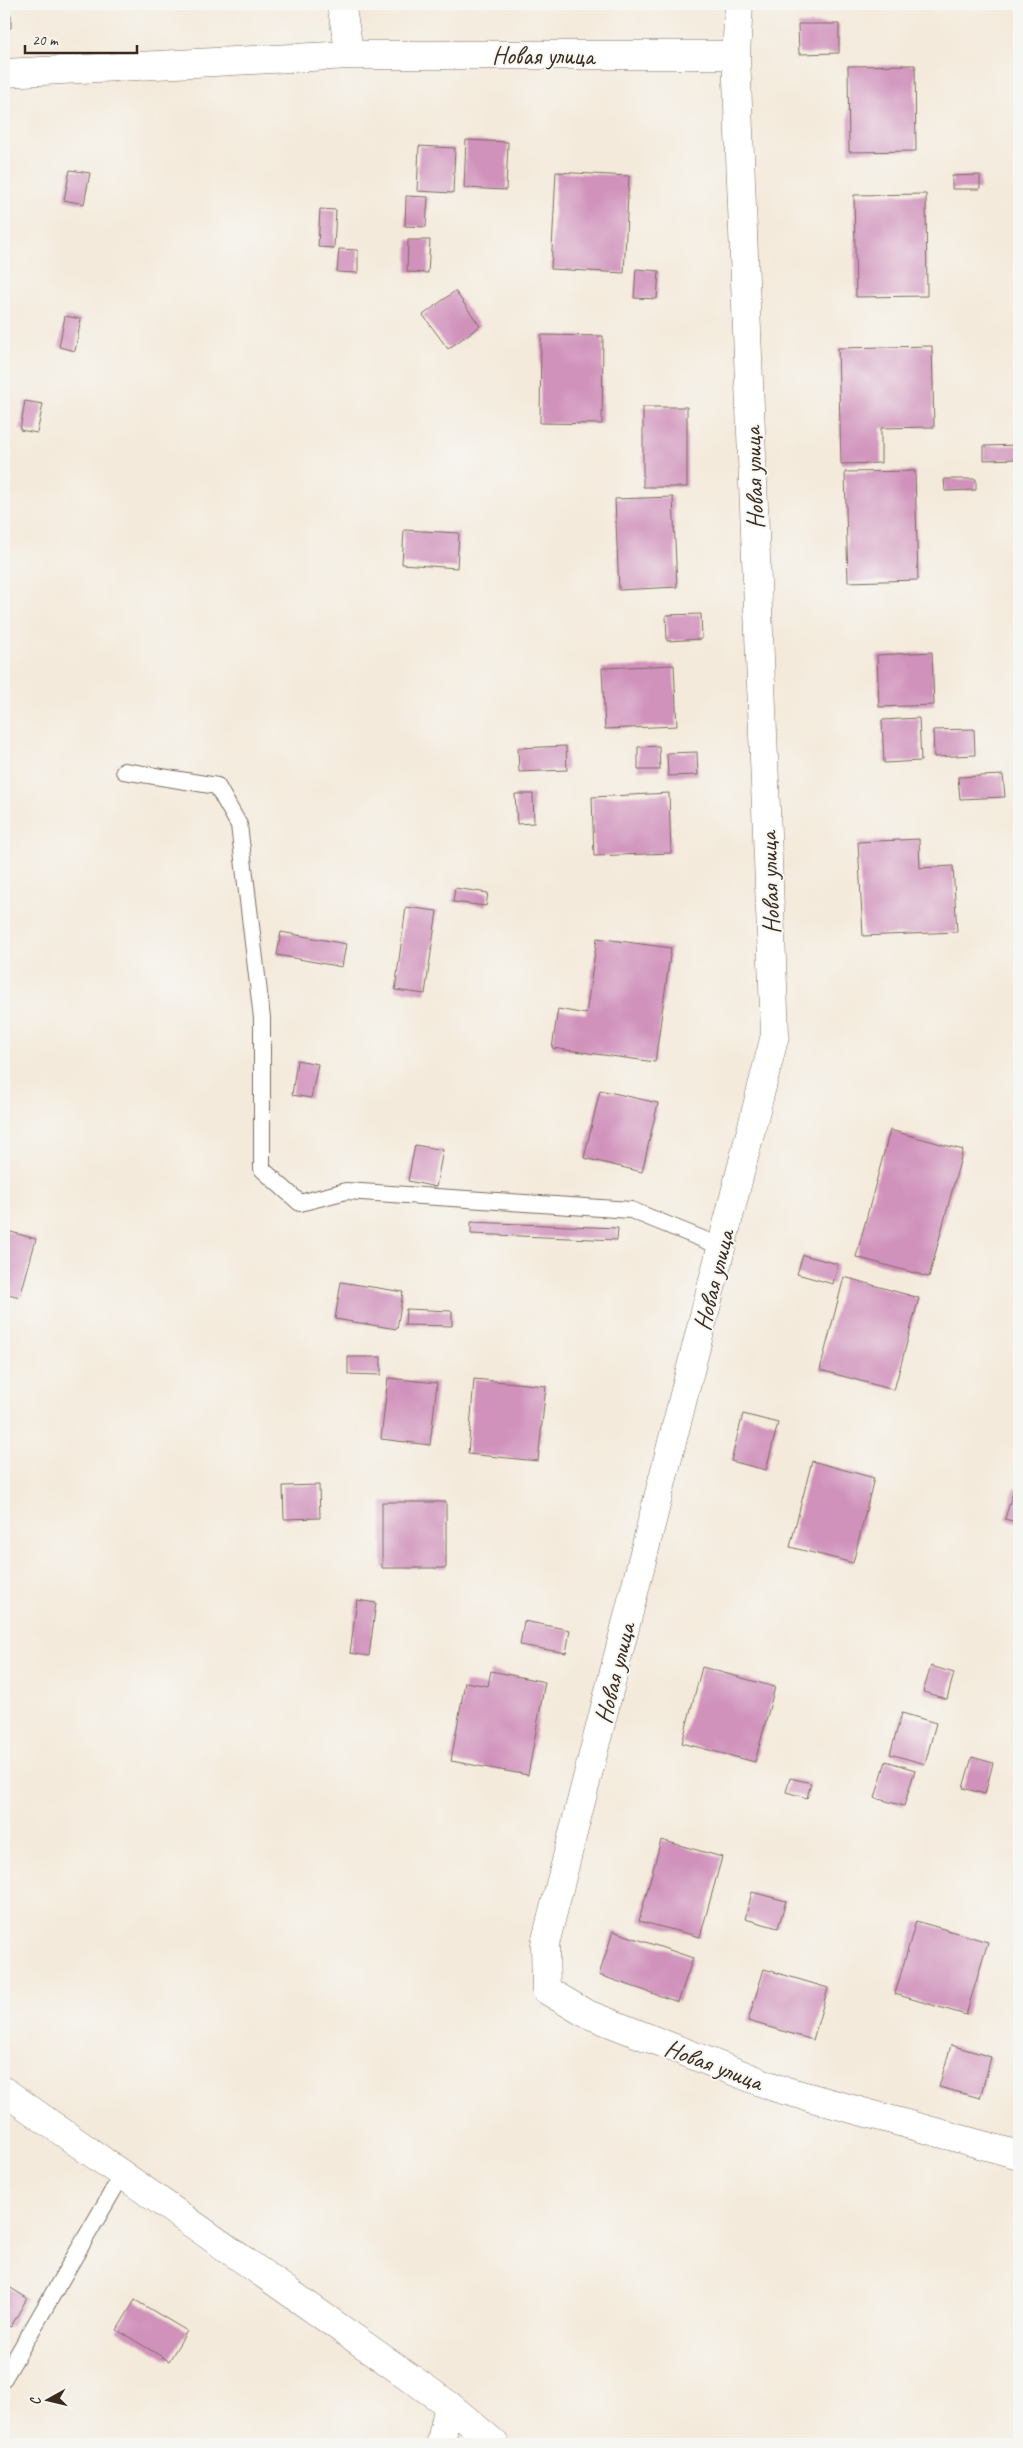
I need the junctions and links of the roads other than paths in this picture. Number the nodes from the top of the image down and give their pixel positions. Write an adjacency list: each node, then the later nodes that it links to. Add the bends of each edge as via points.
1 (341, 4): 3 (street)
2 (739, 4): 4 (street, Новая улица)
3 (350, 55): 4 (street, Новая улица); 5 (street, Новая улица)
4 (736, 55): 7 (street, Новая улица, via 775,1034)
5 (4, 73)
6 (124, 771): 7 (lane, via 217,786 239,825 262,1018 262,1169 300,1203 346,1191 631,1210)
7 (722, 1247): 9 (street, Новая улица, via 545,1944 546,1990 585,2013 776,2088)
8 (4, 2091): 10 (street)
9 (1019, 2155)
10 (122, 2175): 11 (lane); 12 (street)
11 (4, 2378)
12 (449, 2405): 13 (street, via 441,2440); 14 (street)
13 (443, 2444)
14 (495, 2444)

